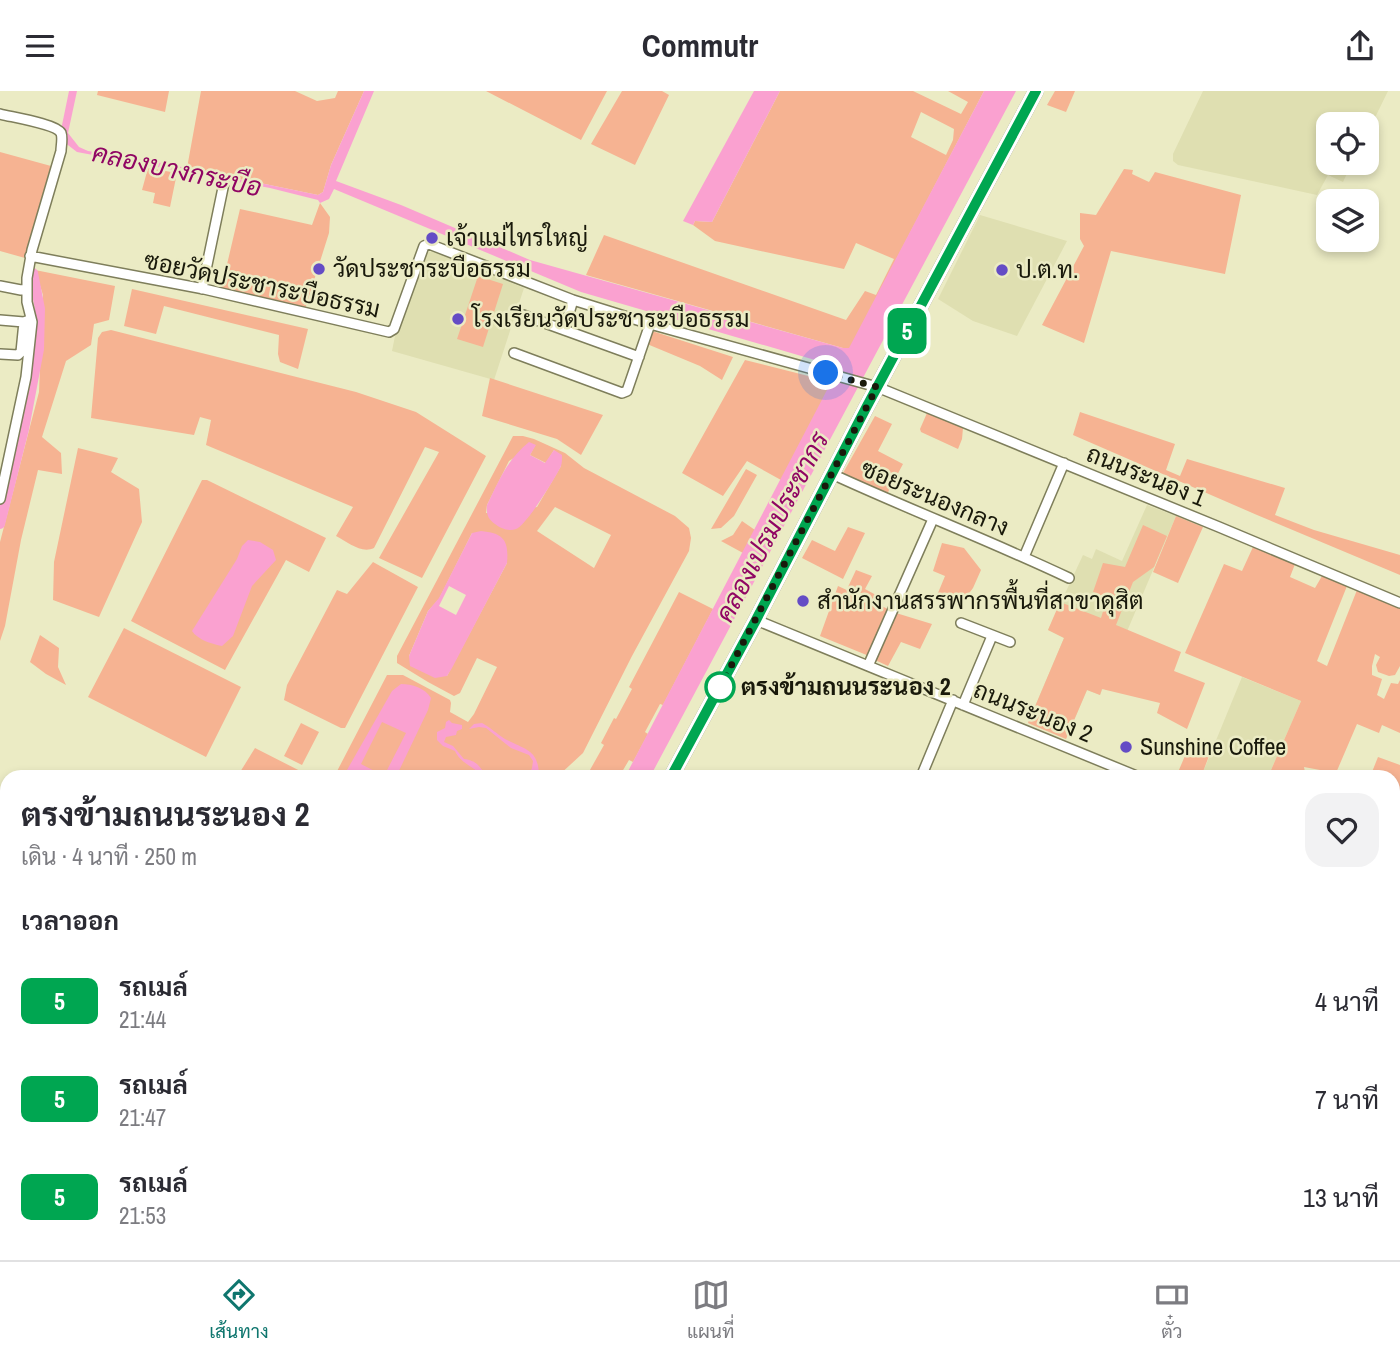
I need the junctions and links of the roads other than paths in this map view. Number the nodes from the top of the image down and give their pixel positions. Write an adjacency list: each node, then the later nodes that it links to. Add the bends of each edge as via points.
1 (1036, 91): 18 (main road)
2 (0, 114): 4 (street, via 46,125 61,134 61,151)
3 (224, 183): 7 (street)
4 (31, 253): 6 (street); 7 (street, ซอยวัดประชาระบือธรรม)
5 (0, 286): 6 (street)
6 (27, 289): 11 (street)
7 (202, 289): 8 (street, ซอยวัดประชาระบือธรรม, via 389,332 394,329 424,246 429,244)
8 (573, 300): 12 (street, ซอยวัดประชาระบือธรรม); 13 (street)
9 (523, 315): 13 (street)
10 (0, 320): 11 (street)
11 (28, 320): 15 (street, via 21,352); 19 (street, via 32,322 26,377)
12 (650, 324): 16 (street); 17 (street, ซอยวัดประชาระบือธรรม)
13 (564, 330): 16 (street)
14 (514, 353): 16 (street, via 622,393 627,391)
15 (0, 354)
16 (639, 357)
17 (826, 373): 18 (street, ถนนระนอง 1)
18 (871, 385): 20 (street, ถนนระนอง 1); 21 (main road)
19 (5, 460): 22 (street)
20 (1064, 463): 24 (street, ซอยระนองกลาง); 26 (street, ถนนระนอง 1)
21 (832, 474): 23 (street, ซอยระนองกลาง); 27 (main road)
22 (0, 499)
23 (933, 519): 24 (street, ซอยระนองกลาง); 31 (street)
24 (1024, 557): 25 (street, ซอยระนองกลาง)
25 (1069, 578)
26 (1400, 603)
27 (756, 620): 31 (street, ถนนระนอง 2); 34 (main road)
28 (961, 623): 29 (street)
29 (992, 636): 30 (street); 33 (street)
30 (1010, 642)
31 (868, 666): 32 (street, ถนนระนอง 2)
32 (953, 700): 33 (street, ถนนระนอง 2); 35 (street)
33 (963, 705): 36 (street, ถนนระนอง 2)
34 (675, 770)
35 (923, 770)
36 (1122, 770)

